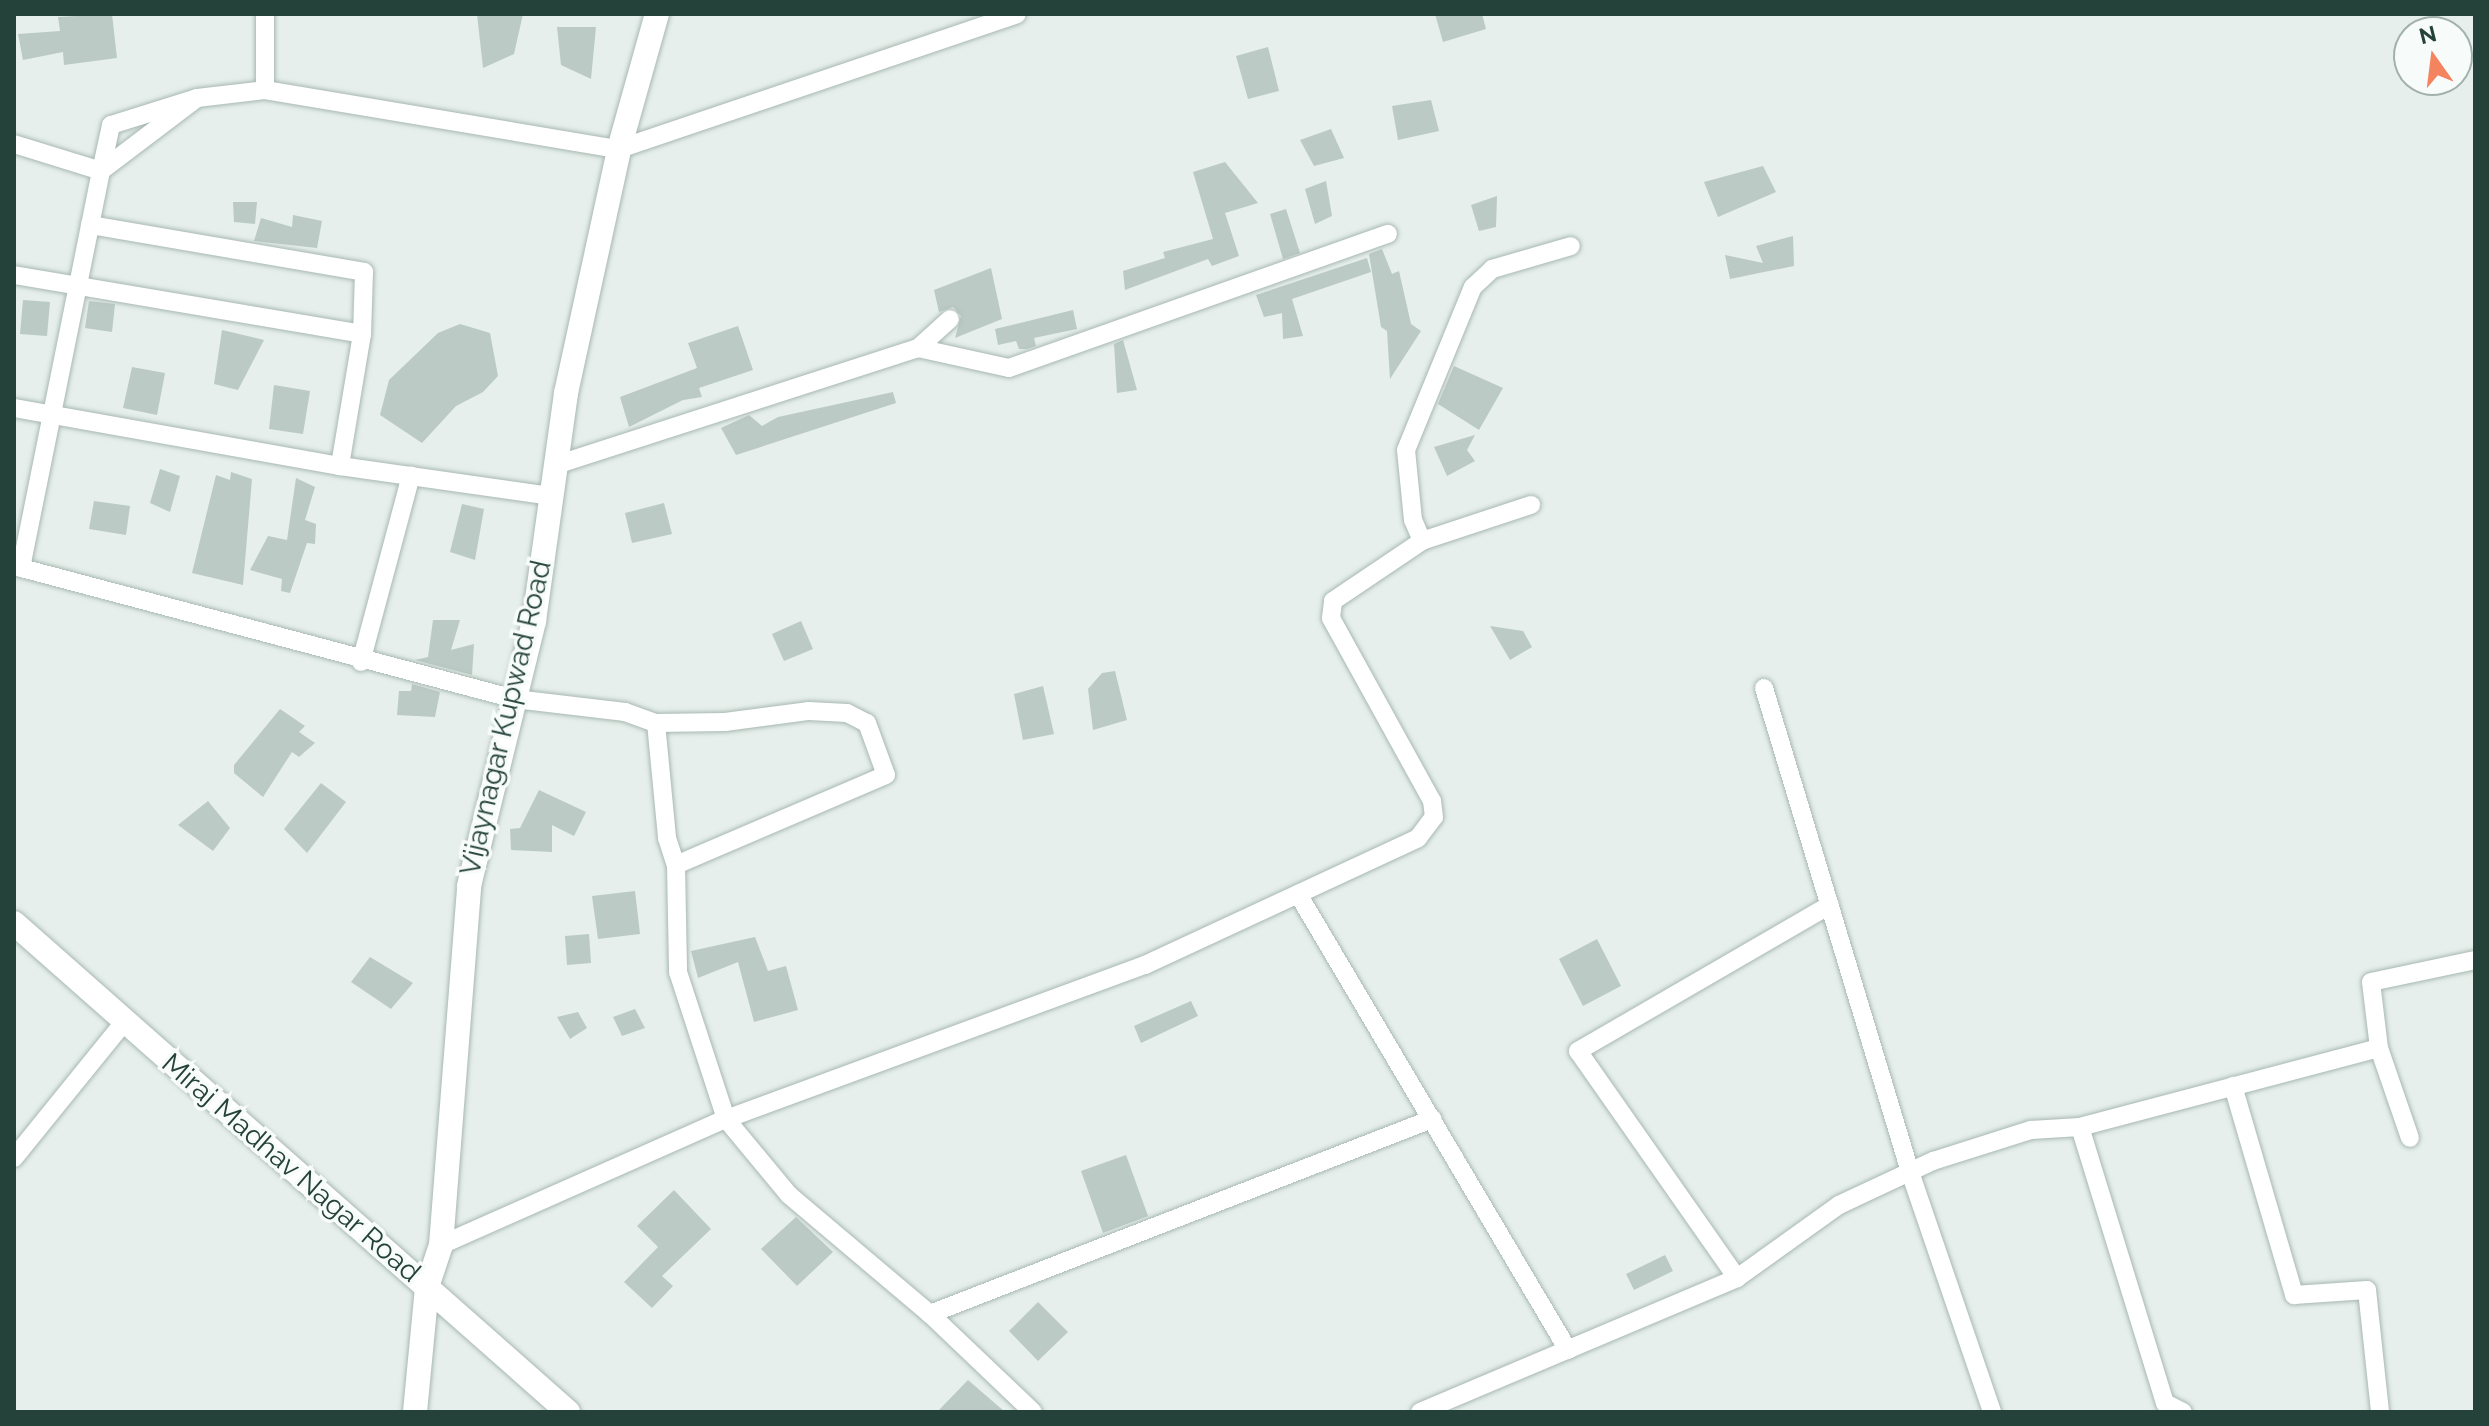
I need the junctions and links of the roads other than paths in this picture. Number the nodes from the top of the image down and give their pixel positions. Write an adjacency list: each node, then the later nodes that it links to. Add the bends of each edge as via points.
1 (265, 14): 4 (street)
2 (657, 14): 7 (street, Vijaynagar Kupwad Road)
3 (1017, 14): 7 (street)
4 (265, 90): 5 (street); 7 (street)
5 (197, 98): 8 (street); 8 (street, via 111,125)
6 (14, 144): 8 (street)
7 (619, 149): 19 (street, Vijaynagar Kupwad Road, via 566,393)
8 (101, 171): 9 (street)
9 (90, 225): 13 (street); 15 (street, via 364,272)
10 (1388, 234): 16 (street, via 1009,368)
11 (1571, 246): 24 (street, via 1492,269 1473,287 1406,450 1413,520)
12 (14, 275): 13 (street)
13 (75, 285): 15 (street); 18 (street)
14 (950, 319): 16 (street)
15 (362, 334): 20 (street)
16 (918, 348): 19 (street)
17 (14, 408): 18 (street)
18 (48, 413): 20 (street); 25 (street)
19 (556, 465): 22 (street, Vijaynagar Kupwad Road)
20 (340, 466): 21 (street)
21 (411, 476): 22 (street); 26 (street)
22 (552, 496): 28 (street, Vijaynagar Kupwad Road, via 534,621)
23 (1531, 505): 24 (street)
24 (1422, 541): 31 (street, via 1333,601 1331,618 1432,801 1434,817 1418,838)
25 (18, 567): 26 (street)
26 (361, 662): 28 (street)
27 (1764, 688): 32 (street)
28 (515, 699): 29 (street, via 625,712); 44 (street, Vijaynagar Kupwad Road, via 469,886)
29 (656, 723): 30 (street, via 667,838); 30 (street, via 847,713 867,723 886,775)
30 (676, 865): 38 (street, via 678,972)
31 (1298, 894): 38 (street, via 1145,965); 39 (street)
32 (1830, 905): 43 (street); 45 (street, via 1578,1051)
33 (17, 932): 35 (street, Miraj Madhav Nagar Road)
34 (2475, 960): 36 (street, via 2371,982)
35 (125, 1021): 42 (street); 46 (street, Miraj Madhav Nagar Road)
36 (2379, 1048): 37 (street); 41 (street)
37 (2233, 1086): 40 (street); 55 (street, via 2294,1295 2367,1290)
38 (726, 1119): 44 (street); 47 (street, via 789,1195)
39 (1432, 1119): 47 (street); 48 (street)
40 (2080, 1127): 43 (street, via 2031,1130); 54 (street, via 2165,1403)
41 (2410, 1138)
42 (14, 1158)
43 (1910, 1172): 45 (street, via 1839,1205); 53 (street)
44 (441, 1245): 46 (street, Vijaynagar Kupwad Road)
45 (1737, 1278): 48 (street)
46 (427, 1287): 49 (street, Vijaynagar Kupwad Road); 50 (street, Miraj Madhav Nagar Road)
47 (930, 1314): 51 (street)
48 (1568, 1350): 52 (street)
49 (415, 1412)
50 (568, 1412)
51 (1033, 1412)
52 (1420, 1412)
53 (1992, 1412)
54 (2183, 1412)
55 (2380, 1412)

